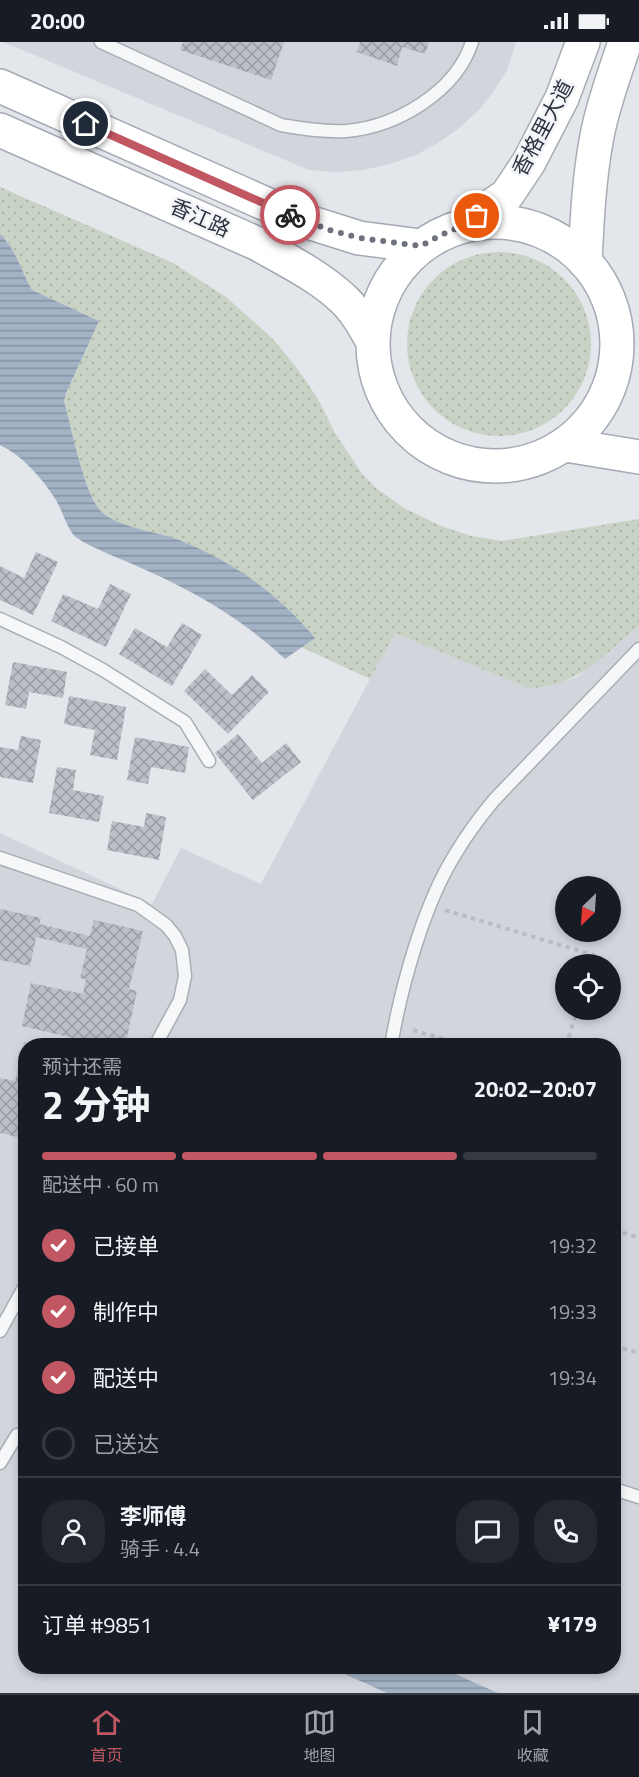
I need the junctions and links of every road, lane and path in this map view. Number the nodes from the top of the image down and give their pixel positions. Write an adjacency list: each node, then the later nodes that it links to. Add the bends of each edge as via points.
1 (101, 42): 2 (lane, via 281,125 325,131 369,127 409,111 442,86 468,54)
2 (472, 42)
3 (583, 42): 7 (main road, 香格里大道, via 562,98 529,162 507,195)
4 (625, 42): 9 (main road, 香格里大道, via 597,136)
5 (0, 86): 8 (main road, 香江路, via 302,220 359,238)
6 (0, 130): 11 (main road, 香江路, via 277,254 341,297)
7 (462, 226): 8 (main road); 9 (main road, via 506,223 528,227 549,235)
8 (421, 246): 11 (main road, via 386,289 375,320)
9 (585, 262): 10 (main road)
10 (608, 298): 12 (main road); 13 (main road, via 617,344 609,387 586,426)
11 (373, 342): 13 (main road, via 381,386 391,406 404,424 439,452 483,465 506,465 528,461)
12 (639, 346)
13 (566, 445): 14 (main road)
14 (639, 457)
15 (0, 619): 17 (lane, via 103,670 185,722)
16 (639, 649): 19 (lane, via 494,800 455,854)
17 (209, 761)
18 (0, 858): 23 (lane, via 138,905 166,925 182,950 186,976 180,1000)
19 (430, 906): 20 (path); 22 (lane)
20 (590, 954)
21 (573, 1020): 26 (path)
22 (395, 1025): 24 (lane); 25 (path)
23 (159, 1038)
24 (393, 1038)
25 (440, 1038)
26 (568, 1038)
27 (621, 1232): 28 (path)
28 (637, 1237)
29 (18, 1298): 30 (lane)
30 (0, 1331)
31 (621, 1348): 32 (path)
32 (639, 1353)
33 (18, 1435): 34 (lane)
34 (0, 1463)
35 (621, 1491): 36 (lane)
36 (639, 1497)

